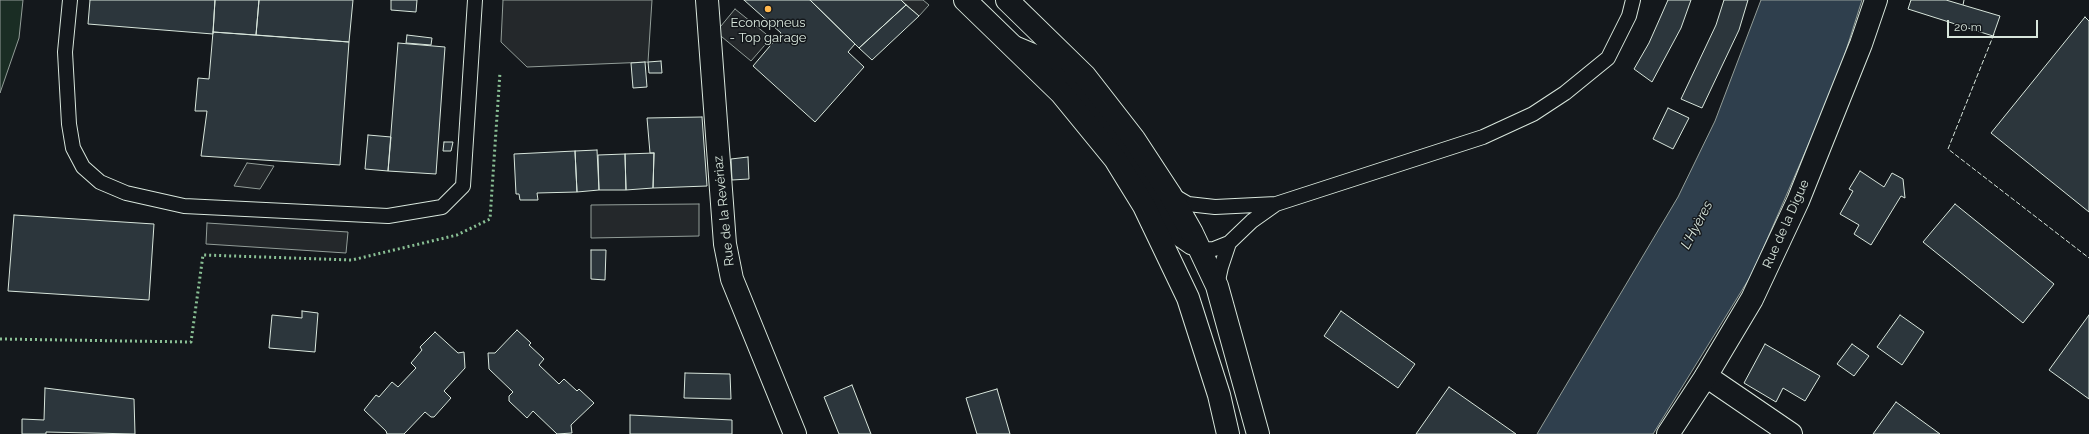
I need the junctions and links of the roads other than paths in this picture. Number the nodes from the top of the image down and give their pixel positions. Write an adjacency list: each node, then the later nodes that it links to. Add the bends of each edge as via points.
1 (70, 0): 2 (lane, via 65,52 73,148 84,167 100,182 126,193 184,206 388,216 442,207 463,186)
2 (475, 0)
3 (707, 0): 17 (street, Rue de la Revériaz, via 725,244 732,279)
4 (965, 0): 10 (street)
5 (999, 0): 9 (street)
6 (1007, 0): 9 (street)
7 (1633, 0): 12 (lane, via 1629,16 1608,58 1565,93 1533,114 1483,137)
8 (1876, 0): 16 (street, Rue de la Digue, via 1861,44 1794,208 1752,299)
9 (1029, 20): 11 (street, via 1085,76 1134,139)
10 (1008, 40): 14 (lane, via 1048,57 1124,149 1177,238 1190,247); 18 (street, via 1061,93 1115,159 1144,206 1188,298 1219,395)
11 (1170, 194): 12 (lane, via 1188,204 1215,207); 14 (street)
12 (1276, 204): 13 (lane, via 1252,221)
13 (1229, 243): 14 (lane, via 1214,249); 15 (lane, via 1220,267)
14 (1201, 250): 15 (street)
15 (1217, 286): 19 (street)
16 (1706, 376): 20 (street, Rue de la Digue); 21 (street)
17 (795, 434)
18 (1228, 434)
19 (1258, 434)
20 (1668, 434)
21 (1791, 434)

